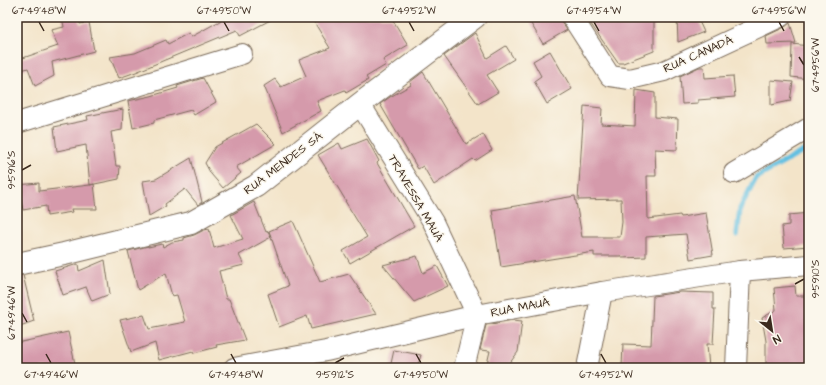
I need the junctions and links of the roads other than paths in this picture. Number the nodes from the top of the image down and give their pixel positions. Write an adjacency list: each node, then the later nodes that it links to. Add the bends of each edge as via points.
1 (475, 17): 5 (street, RUA MENDES SÁ)
2 (572, 17): 3 (street, RUA CANADÁ, via 610,76 630,79 664,71)
3 (780, 17)
4 (242, 54): 6 (street)
5 (360, 104): 9 (street, RUA MENDES SÁ, via 256,186 191,223); 13 (street, TRAVESSA MAUÁ, via 433,222)
6 (17, 122)
7 (809, 128): 8 (street)
8 (734, 173)
9 (17, 264)
10 (809, 265): 11 (street, RUA MAUÁ)
11 (740, 270): 12 (street, RUA MAUÁ); 18 (street)
12 (602, 292): 13 (street, RUA MAUÁ); 17 (street)
13 (477, 315): 14 (street, RUA MAUÁ); 16 (street)
14 (324, 360): 15 (street, RUA MAUÁ)
15 (234, 368)
16 (464, 368)
17 (587, 368)
18 (736, 368)

